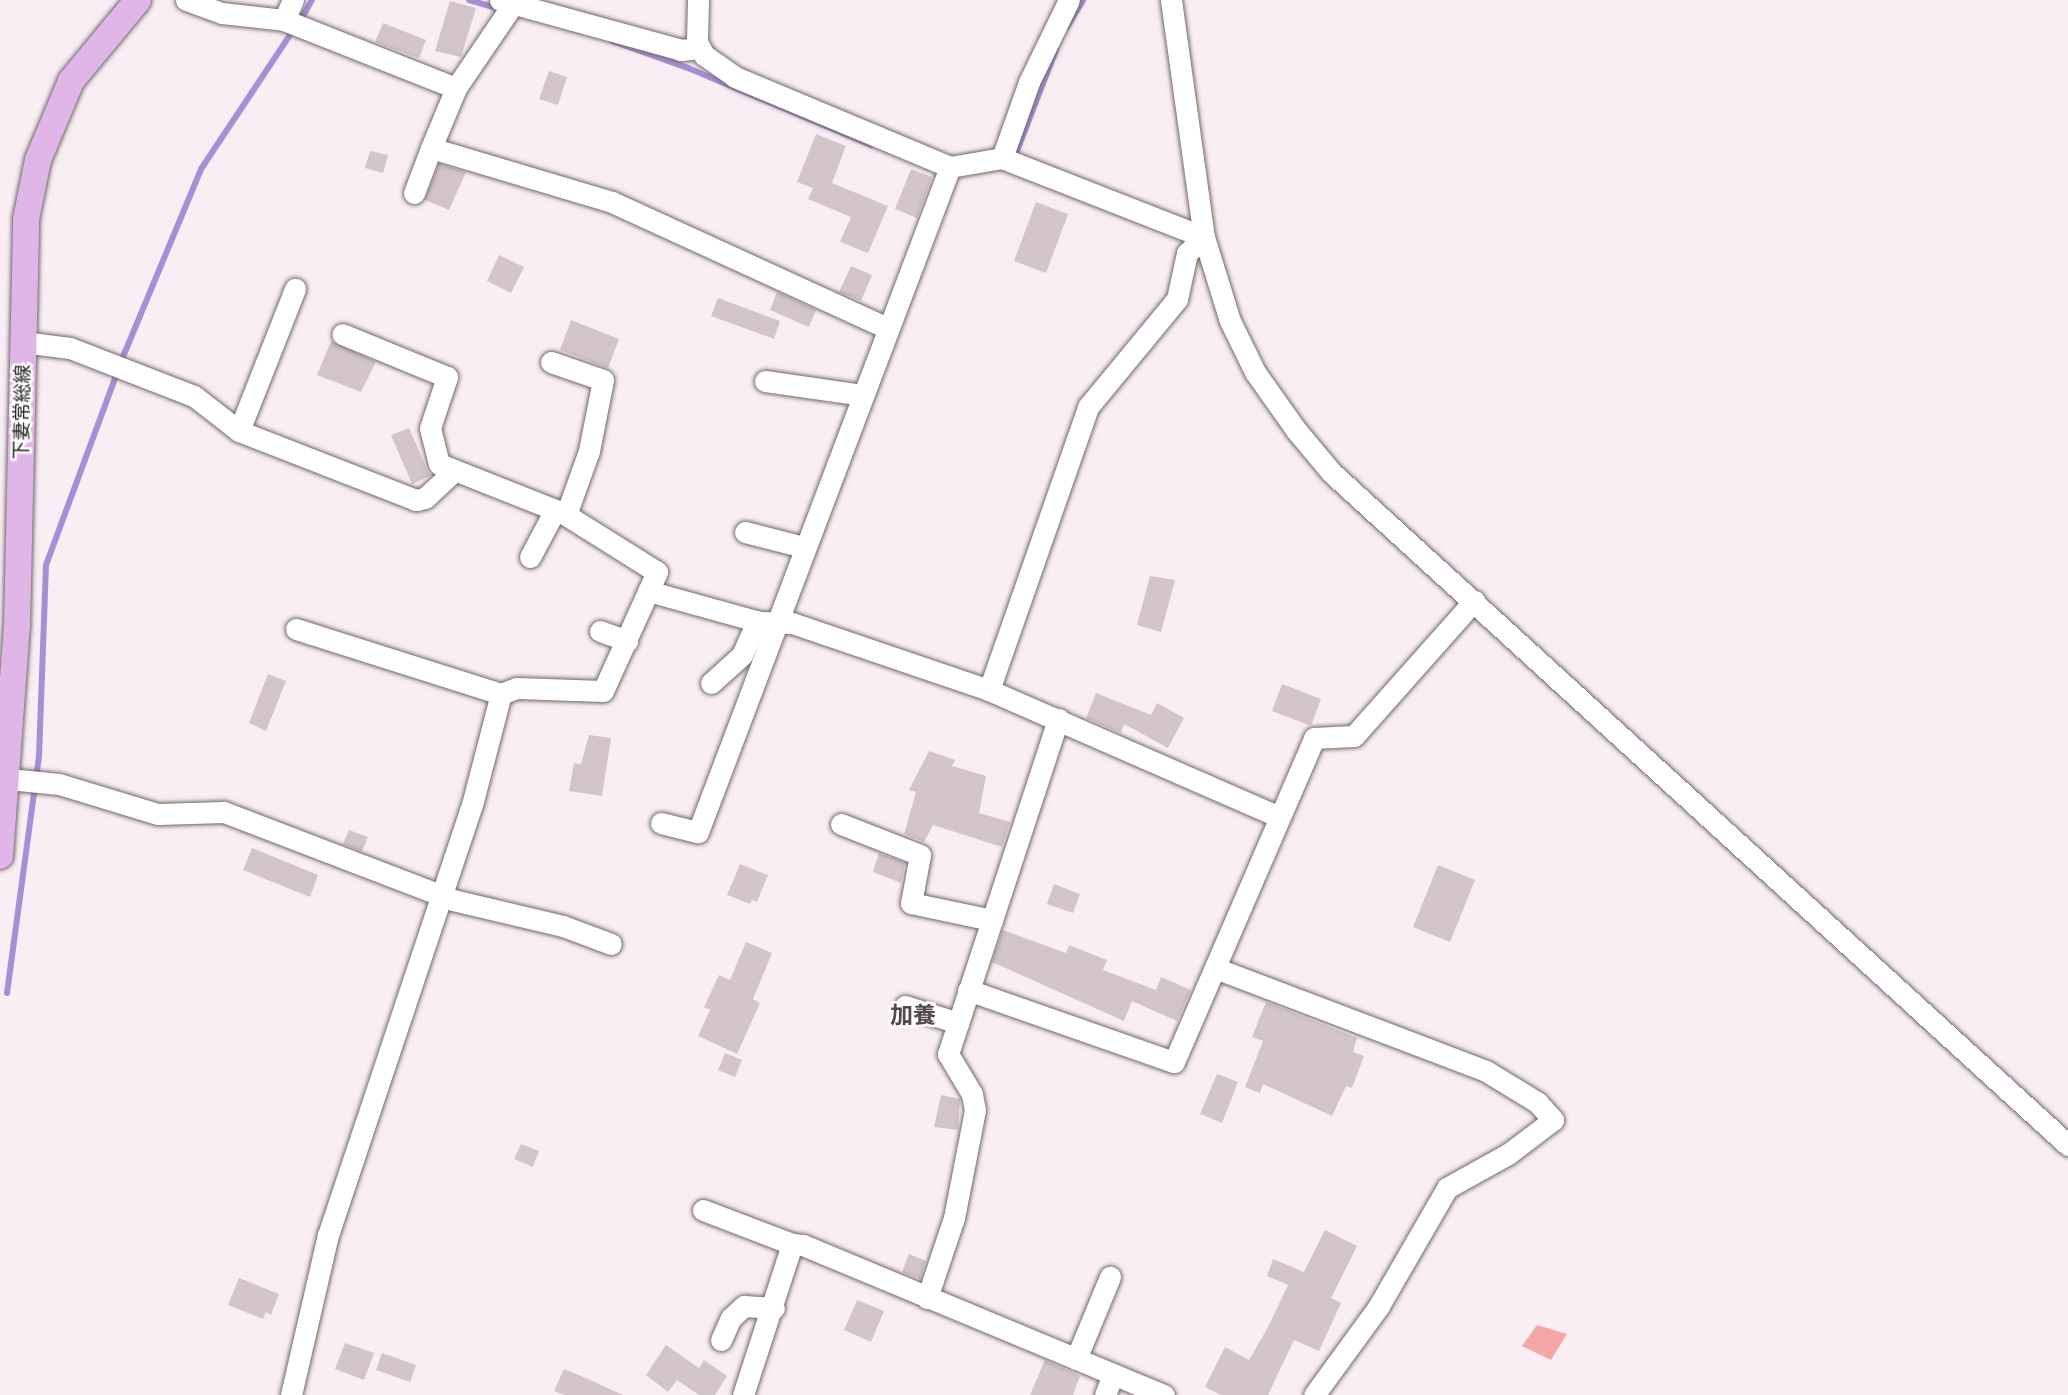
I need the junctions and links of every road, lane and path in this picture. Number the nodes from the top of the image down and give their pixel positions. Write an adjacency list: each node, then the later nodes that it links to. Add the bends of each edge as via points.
1 (138, 0): 19 (main road, 下妻常総線, via 71,81 38,160 26,219)
2 (186, 0): 8 (street, via 222,13)
3 (293, 0): 8 (street)
4 (698, 0): 9 (street)
5 (1069, 0): 12 (street, via 1029,82)
6 (1171, 0): 15 (street)
7 (507, 6): 9 (street, via 681,50); 10 (street)
8 (284, 20): 10 (street)
9 (700, 48): 13 (street, via 715,65 735,77)
10 (456, 88): 11 (street)
11 (431, 148): 14 (street); 17 (street, via 612,202)
12 (1002, 158): 13 (street); 15 (street)
13 (950, 167): 17 (street)
14 (414, 193)
15 (1204, 237): 30 (street, via 1230,321 1255,372 1296,430 1332,473); 37 (street, via 1187,253 1177,299 1088,407)
16 (295, 289): 23 (street)
17 (887, 328): 22 (street)
18 (342, 334): 24 (street, via 447,377 430,441 439,464)
19 (23, 342): 23 (street, via 70,348 132,372 211,405); 32 (main road, 下妻常総線)
20 (551, 362): 25 (street, via 603,380 589,451)
21 (765, 381): 22 (street)
22 (862, 395): 27 (street)
23 (239, 432): 24 (street, via 416,500 425,498)
24 (453, 472): 25 (street)
25 (560, 513): 28 (street); 29 (street, via 657,572)
26 (745, 531): 27 (street)
27 (804, 547): 31 (street)
28 (530, 557)
29 (648, 591): 31 (street); 35 (street)
30 (1474, 601): 41 (street, via 1354,736 1314,738); 52 (street)
31 (766, 621): 36 (street, via 743,655); 37 (street); 42 (street, via 739,730 698,832)
32 (8, 626): 40 (main road, 下妻常総線)
33 (296, 629): 38 (street)
34 (600, 631): 35 (street)
35 (627, 642): 38 (street, via 608,685 598,694 517,688)
36 (711, 683)
37 (989, 690): 39 (street)
38 (500, 694): 45 (street, via 472,805)
39 (1058, 719): 41 (street); 46 (street)
40 (25, 780): 44 (main road, 下妻常総線); 45 (street, via 158,814 224,812)
41 (1278, 816): 48 (street)
42 (661, 823)
43 (841, 824): 46 (street, via 920,855 911,902)
44 (0, 856)
45 (440, 895): 47 (street, via 563,926); 61 (street, via 328,1235)
46 (992, 920): 49 (street)
47 (611, 944)
48 (1215, 968): 49 (street, via 1174,1062); 65 (street, via 1486,1070 1533,1099 1553,1120 1508,1154 1447,1188 1379,1306)
49 (968, 990): 51 (street)
50 (905, 1006): 51 (street)
51 (958, 1023): 56 (street, via 948,1054 972,1094 975,1110 954,1218)
52 (2068, 1145)
53 (703, 1210): 54 (street)
54 (792, 1244): 56 (street); 57 (street)
55 (1110, 1277): 59 (street)
56 (928, 1298): 59 (street)
57 (774, 1308): 58 (street, via 744,1306 731,1318); 62 (street)
58 (721, 1340)
59 (1076, 1359): 60 (street)
60 (1113, 1374): 63 (street); 64 (street)
61 (291, 1395)
62 (743, 1395)
63 (1105, 1395)
64 (1164, 1395)
65 (1314, 1395)

